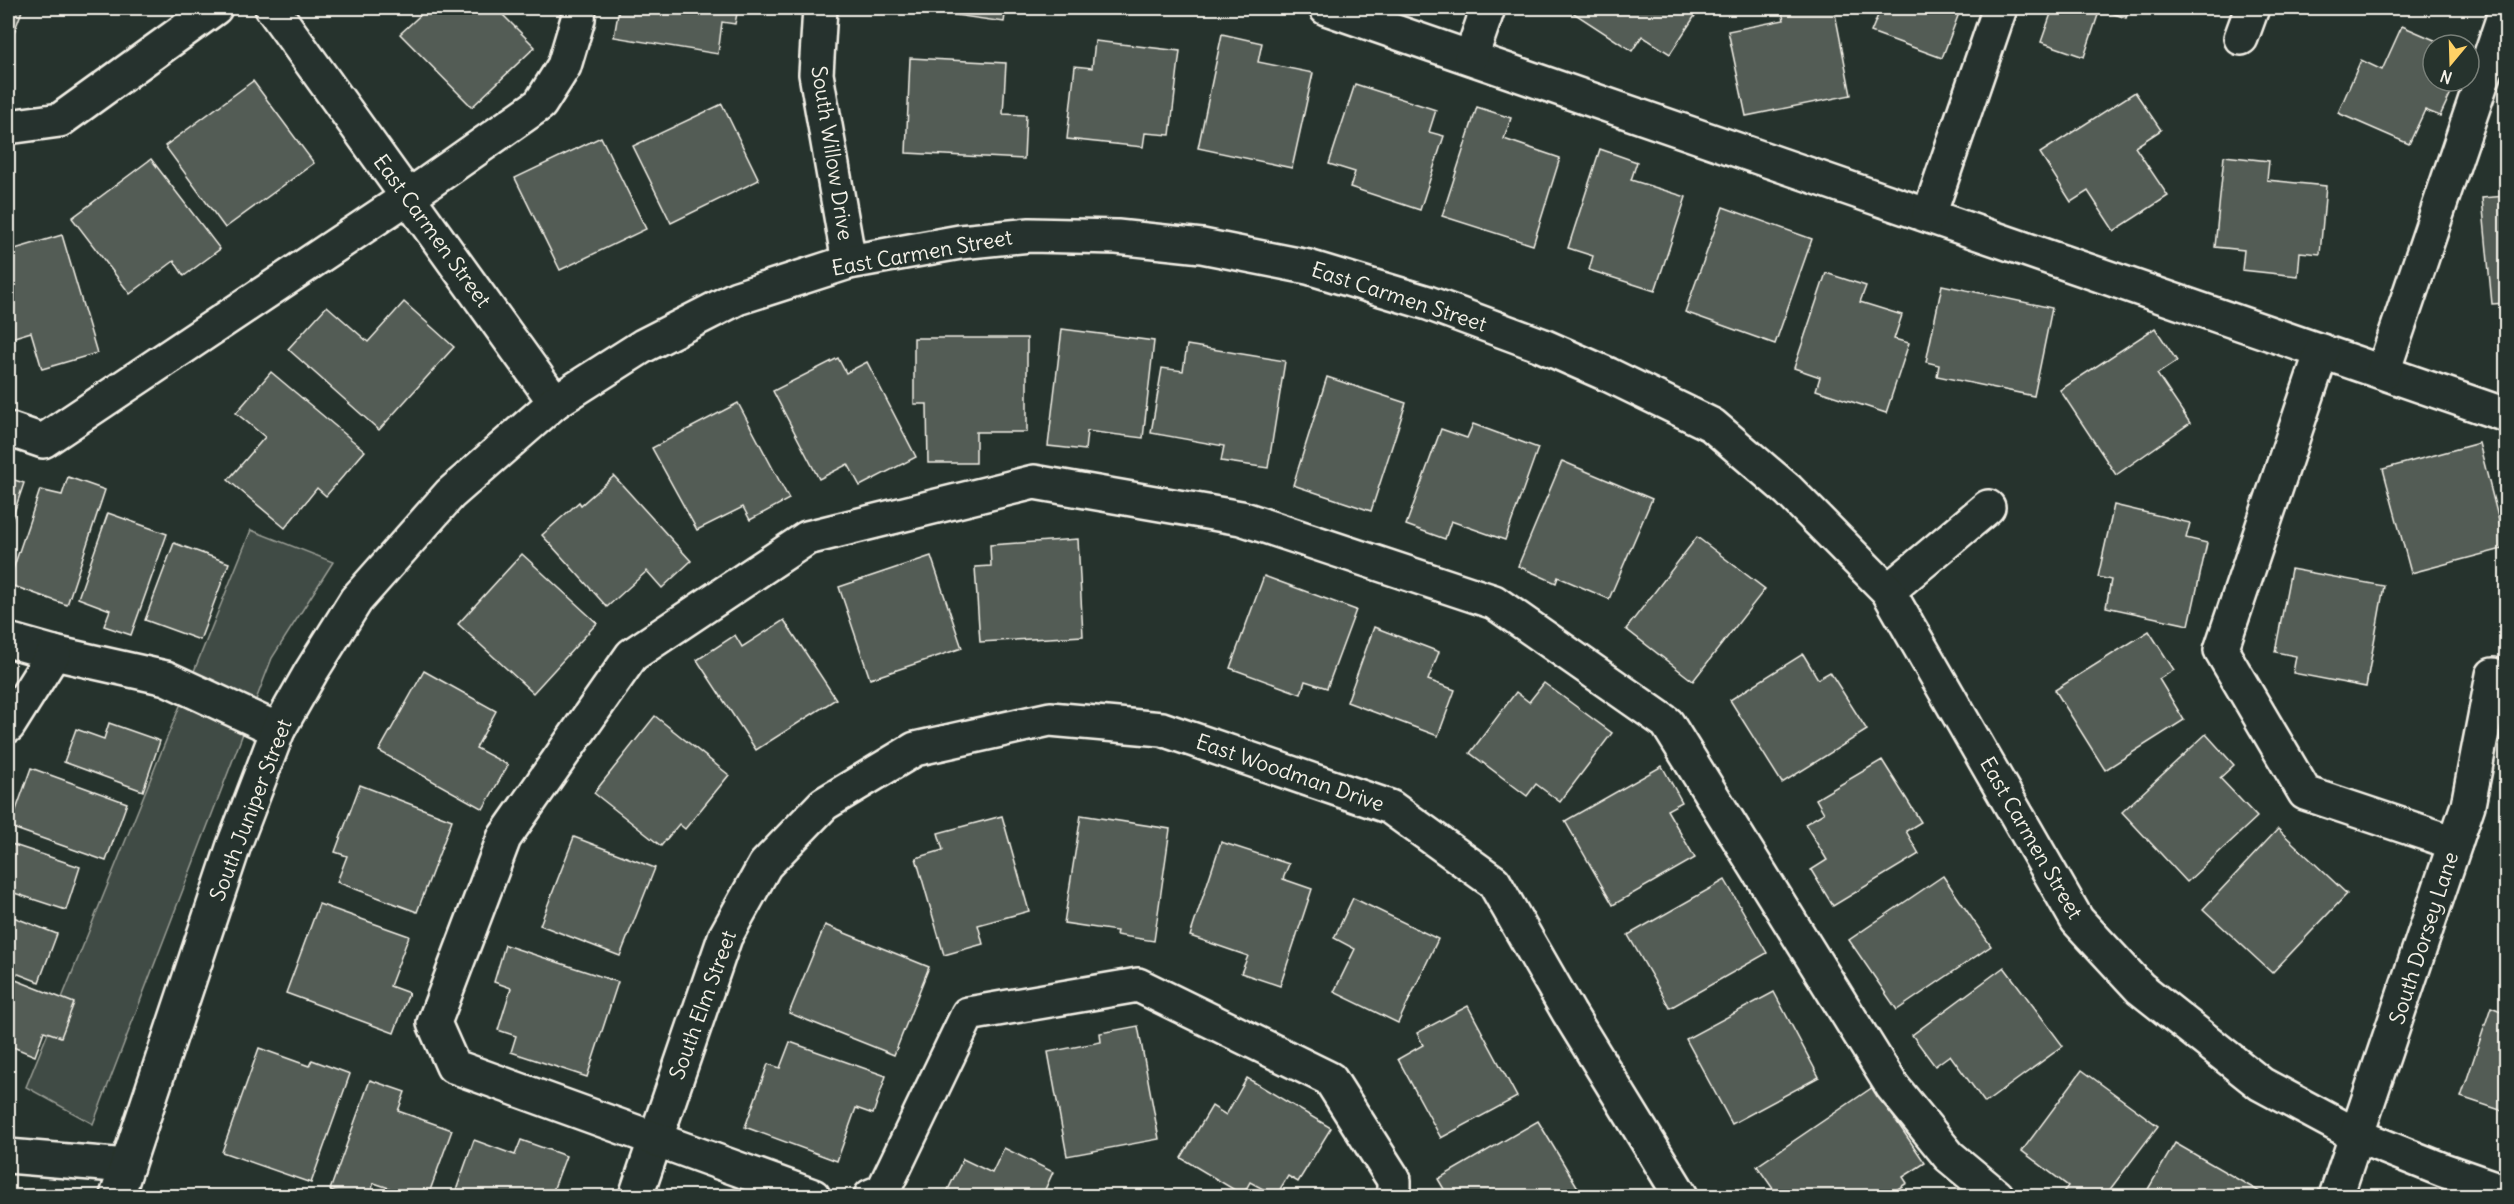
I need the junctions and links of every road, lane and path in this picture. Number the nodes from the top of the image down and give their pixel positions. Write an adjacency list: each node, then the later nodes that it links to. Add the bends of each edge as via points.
1 (215, 8): 12 (street, via 60,120)
2 (272, 8): 13 (street, East Carmen Street)
3 (579, 8): 13 (street, via 564,66 540,104)
4 (820, 8): 15 (street, South Willow Drive, via 816,74)
5 (1326, 8): 11 (street)
6 (1488, 8): 11 (street)
7 (2000, 8): 14 (street)
8 (2252, 8): 10 (street)
9 (2506, 10): 17 (street)
10 (2241, 38)
11 (1471, 57): 14 (street)
12 (8, 127)
13 (408, 197): 18 (street, East Carmen Street); 20 (street, via 43,441)
14 (1929, 215): 16 (street)
15 (849, 262): 18 (street, East Carmen Street, via 737,298 643,346); 22 (street, East Carmen Street, via 960,242 1030,235 1117,237 1202,246 1308,267 1428,303 1541,345 1712,425 1788,490)
16 (2322, 351): 17 (street); 29 (street, via 2222,650 2305,793)
17 (2383, 372): 19 (street)
18 (555, 402): 27 (street, South Juniper Street, via 450,494 356,600)
19 (2506, 415)
20 (8, 429)
21 (1988, 507): 22 (street)
22 (1888, 591): 30 (street, East Carmen Street, via 2077,920 2140,988 2242,1070)
23 (8, 640): 24 (street)
24 (54, 653): 26 (street); 27 (street, via 166,678)
25 (2493, 675): 29 (street, South Dorsey Lane, via 2468,805)
26 (8, 726)
27 (278, 730): 33 (street, South Juniper Street, via 234,845)
28 (824, 804): 31 (street, South Elm Street, via 765,865 725,937); 39 (street, East Woodman Drive, via 915,749 1050,719 1162,729 1390,807 1494,882)
29 (2455, 843): 30 (street, South Dorsey Lane)
30 (2358, 1136): 34 (street, East Carmen Street); 41 (street, South Dorsey Lane)
31 (656, 1140): 35 (street, South Elm Street); 36 (street); 40 (street, via 453,1066 434,1023 504,838 632,655 807,538 1034,482 1241,518 1494,602 1667,723 1892,1086 1949,1156)
32 (8, 1156): 33 (street)
33 (122, 1181)
34 (2506, 1192)
35 (636, 1197)
36 (813, 1197)
37 (872, 1197): 38 (street, via 883,1191 968,1014 1138,985 1330,1079 1394,1180)
38 (1394, 1197)
39 (1681, 1197)
40 (1997, 1197)
41 (2336, 1197)

